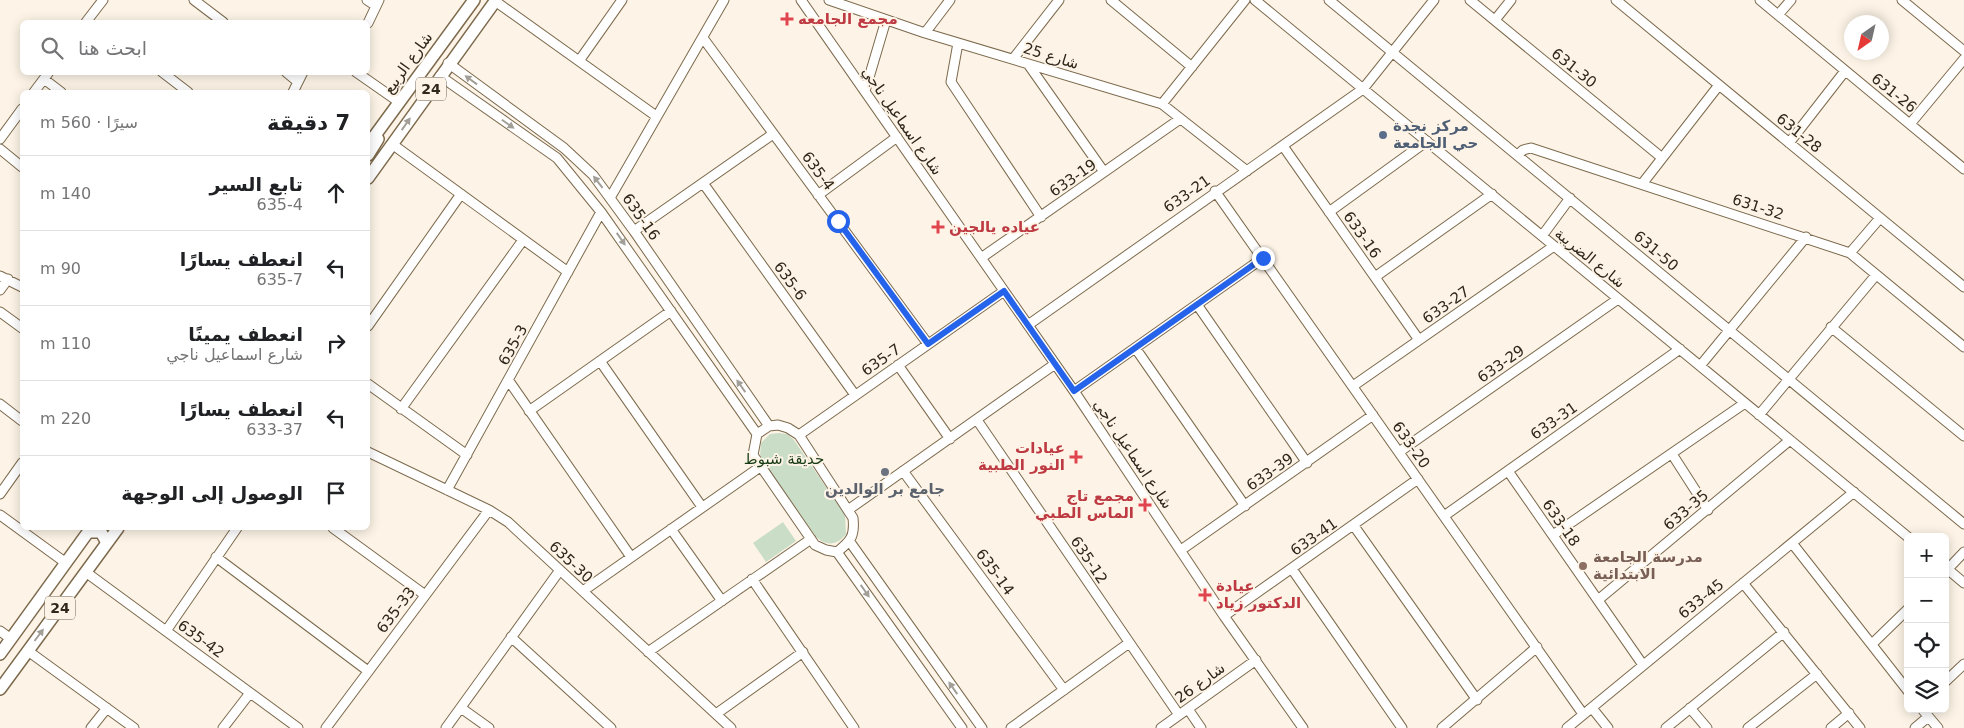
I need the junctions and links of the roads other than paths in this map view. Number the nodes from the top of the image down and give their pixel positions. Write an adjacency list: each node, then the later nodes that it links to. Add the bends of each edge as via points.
1 (103, 0): 25 (street)
2 (194, 0): 26 (street)
3 (368, 0): 23 (street)
4 (474, 0): 56 (main road, شارع الربيع / 24)
5 (496, 0): 37 (street); 38 (main road, 24)
6 (622, 0): 37 (street)
7 (724, 0): 31 (street)
8 (801, 0): 55 (street, شارع اسماعيل ناجي)
9 (829, 0): 28 (street, شارع 25)
10 (950, 0): 30 (street)
11 (1059, 0): 35 (street)
12 (1111, 0): 40 (street)
13 (1245, 0): 40 (street)
14 (1256, 0): 50 (street, شارع الضريبة)
15 (1329, 0): 34 (street, 631-50)
16 (1434, 0): 34 (street, 633-21)
17 (1470, 0): 29 (street, 631-30)
18 (1511, 0): 29 (street)
19 (1616, 0): 49 (street, 631-28)
20 (1760, 0): 24 (street, 631-26)
21 (1791, 0): 24 (street)
22 (1902, 0): 33 (street)
23 (377, 3): 27 (street)
24 (1778, 15): 41 (street, 631-26)
25 (89, 19)
26 (220, 20)
27 (369, 20)
28 (886, 20): 30 (street, شارع 25); 55 (street)
29 (1495, 20): 74 (street, 631-30)
30 (925, 32): 32 (street, شارع 25)
31 (703, 38): 60 (street); 63 (street, 635-4)
32 (958, 43): 35 (street, شارع 25); 90 (street, via 951,82)
33 (1964, 51)
34 (1392, 52): 50 (street, 633-21); 73 (street, 631-50)
35 (1013, 59): 39 (street, شارع 25)
36 (1964, 59): 62 (street)
37 (579, 61): 60 (street)
38 (448, 63): 47 (main road, 24); 86 (street, 635-16, one-way to 38, via 573,155)
39 (1028, 64): 57 (street, شارع 25); 78 (street)
40 (1192, 67): 57 (street)
41 (1845, 71): 62 (street, 631-26); 68 (street)
42 (166, 75): 53 (street)
43 (290, 75): 48 (street)
44 (302, 75): 48 (street)
45 (360, 75): 56 (street)
46 (47, 76): 51 (street); 52 (street)
47 (440, 76): 69 (main road, 24, one-way to 47); 88 (street, 635-16, one-way to 88, via 563,164)
48 (298, 82): 54 (street)
49 (1719, 85): 68 (street, 631-28); 74 (street)
50 (1363, 89): 67 (street, شارع الضريبة); 70 (street, 633-21)
51 (36, 90)
52 (59, 90)
53 (185, 90)
54 (294, 90)
55 (865, 91): 64 (street, شارع اسماعيل ناجي)
56 (399, 102): 59 (main road, شارع الربيع / 24)
57 (1162, 104): 61 (street, شارع 25)
58 (20, 111): 65 (street)
59 (391, 113): 66 (main road, شارع الربيع / 24); 72 (main road)
60 (656, 116): 86 (street)
61 (1180, 119): 77 (street, شارع 25); 78 (street, 633-19)
62 (1910, 124): 76 (street, 631-26)
63 (773, 134): 80 (street); 85 (street, 635-4)
64 (896, 137): 85 (street); 98 (street, شارع اسماعيل ناجي)
65 (0, 139)
66 (370, 141)
67 (1427, 141): 84 (street, شارع الضريبة); 89 (street)
68 (1789, 143): 91 (street, 631-28)
69 (392, 144): 79 (main road, 24); 83 (street)
70 (1282, 146): 77 (street, 633-21); 89 (street, 633-16)
71 (0, 149): 75 (street)
72 (370, 151)
73 (1518, 155): 81 (street, 631-32, via 1522,150 1531,148); 87 (street, 631-50)
74 (1661, 157): 81 (street)
75 (20, 165)
76 (1964, 169)
77 (1247, 171): 82 (street, 633-21)
78 (1104, 172): 90 (street, 633-19)
79 (370, 175)
80 (703, 183): 92 (street); 131 (street, 635-6)
81 (1642, 184): 94 (street, 631-32)
82 (1215, 191): 99 (street, 633-20); 113 (street, 633-21)
83 (461, 194): 95 (street); 112 (street)
84 (1492, 194): 93 (street, شارع الضريبة); 103 (street)
85 (818, 195): 118 (street, 635-4)
86 (610, 198): 92 (street, 635-16)
87 (1570, 198): 93 (street); 116 (street, 631-50)
88 (602, 212): 100 (street, 635-3); 110 (street, 635-16, one-way to 110)
89 (1329, 212): 103 (street, 633-16)
90 (1041, 217): 98 (street, 633-19)
91 (1880, 218): 97 (street); 105 (street, 631-28)
92 (634, 231): 140 (street, 635-16, one-way to 92)
93 (1542, 236): 96 (street, شارع الضريبة)
94 (1806, 237): 97 (street, 631-32); 116 (street)
95 (523, 240): 100 (street); 134 (street)
96 (1554, 246): 108 (street, شارع الضريبة); 117 (street, 633-27)
97 (1850, 253): 101 (street, 631-32)
98 (981, 258): 107 (street, شارع اسماعيل ناجي)
99 (1263, 258): 109 (street); 129 (street, 633-20)
100 (568, 272): 127 (street, 635-3)
101 (1876, 275): 115 (street); 119 (street, 631-32)
102 (4, 278): 104 (street); 106 (street)
103 (1375, 278): 117 (street, 633-16)
104 (20, 285)
105 (1964, 287)
106 (0, 290)
107 (1004, 291): 113 (street, شارع اسماعيل ناجي); 118 (street, 635-7)
108 (1618, 299): 121 (street, شارع الضريبة); 146 (street, 633-29)
109 (1198, 306): 120 (street); 150 (street)
110 (671, 311): 122 (street); 141 (street, 635-16)
111 (0, 312): 114 (street)
112 (370, 323)
113 (1028, 325): 123 (street, شارع اسماعيل ناجي)
114 (20, 327)
115 (1831, 327): 126 (street); 143 (street)
116 (1730, 330): 125 (street); 126 (street, 631-50)
117 (1419, 340): 129 (street, 633-27)
118 (928, 344): 124 (street, 635-7)
119 (1964, 347)
120 (1136, 349): 130 (street); 159 (street)
121 (1680, 349): 125 (street, شارع الضريبة); 154 (street, 633-31)
122 (600, 361): 135 (street); 160 (street)
123 (1055, 364): 130 (street, شارع اسماعيل ناجي); 139 (street)
124 (898, 365): 131 (street, 635-7); 144 (street)
125 (1700, 366): 132 (street, شارع الضريبة)
126 (1789, 379): 136 (street); 166 (street, 631-50)
127 (508, 382): 135 (street); 149 (street, 635-3)
128 (370, 385): 134 (street)
129 (1352, 386): 137 (street, 633-20)
130 (1074, 391): 181 (street, شارع اسماعيل ناجي)
131 (855, 395): 142 (street, 635-7)
132 (1745, 403): 136 (street, شارع الضريبة); 148 (street)
133 (0, 404): 138 (street)
134 (401, 408): 149 (street)
135 (529, 411): 185 (street)
136 (1759, 414): 145 (street, شارع الضريبة)
137 (1373, 415): 146 (street, 633-20); 150 (street, 633-39)
138 (20, 419)
139 (977, 420): 144 (street); 206 (street, 635-12)
140 (769, 426): 141 (street); 142 (street, via 788,428)
141 (757, 434): 152 (street, via 754,455)
142 (798, 435): 162 (street)
143 (1964, 436)
144 (950, 439): 153 (street)
145 (1790, 440): 157 (street, شارع الضريبة); 163 (street, 633-35)
146 (1399, 452): 155 (street, 633-20)
147 (370, 453): 156 (street, 635-30)
148 (1672, 454): 163 (street); 175 (street)
149 (466, 455): 156 (street, 635-3)
150 (1307, 463): 159 (street, 633-39)
151 (20, 466): 158 (street)
152 (760, 467): 160 (street); 177 (street)
153 (903, 471): 162 (street); 221 (street, 635-14)
154 (1508, 471): 165 (street, 633-31); 175 (street, 633-18)
155 (1418, 479): 165 (street, 633-20); 167 (street, 633-41)
156 (448, 490): 161 (street, 635-30)
157 (1854, 492): 176 (street, شارع الضريبة); 180 (street, 633-45)
158 (0, 494)
159 (1245, 506): 181 (street, 633-39)
160 (702, 507): 169 (street)
161 (489, 510): 189 (street, 635-30, via 508,522); 196 (street, 635-33)
162 (848, 510): 178 (street, via 854,524)
163 (1708, 510): 197 (street, 633-35)
164 (0, 515): 168 (street)
165 (1444, 516): 208 (street, 633-20)
166 (1964, 524)
167 (1354, 526): 188 (street, 633-41); 223 (street)
168 (20, 529)
169 (671, 529): 185 (street); 198 (street)
170 (21, 530): 186 (street)
171 (90, 530): 179 (main road, via 101,532); 186 (main road, 24)
172 (117, 530): 179 (main road, 24)
173 (236, 530): 184 (street)
174 (336, 530): 196 (street)
175 (1553, 534): 197 (street, 633-18)
176 (1904, 534)
177 (810, 539): 182 (street, via 815,545); 192 (street)
178 (850, 542): 182 (street); 245 (street, one-way to 178)
179 (107, 543): 191 (main road, 24)
180 (1792, 543): 193 (street, 633-45); 207 (street)
181 (1181, 550): 200 (street, شارع اسماعيل ناجي)
182 (837, 552): 244 (street, one-way to 244)
183 (1964, 552): 187 (street)
184 (216, 556): 202 (street); 216 (street)
185 (631, 557): 195 (street)
186 (66, 562): 205 (main road, 24)
187 (1949, 567)
188 (1292, 569): 200 (street, 633-41); 250 (street)
189 (560, 570): 195 (street, 635-30); 204 (street)
190 (1949, 572): 194 (street)
191 (87, 573): 202 (street, 635-42); 209 (main road, 24, one-way to 191)
192 (752, 579): 198 (street); 211 (street)
193 (1744, 583): 203 (street); 215 (street, 633-45)
194 (1964, 583)
195 (583, 591): 210 (street, 635-30)
196 (425, 595): 216 (street, 635-33)
197 (1598, 600): 215 (street, 633-18)
198 (722, 601): 210 (street)
199 (1904, 613): 207 (street)
200 (1224, 616): 213 (street, شارع اسماعيل ناجي)
201 (0, 631): 205 (street)
202 (166, 631): 222 (street, 635-42)
203 (1784, 632): 217 (street); 228 (street)
204 (511, 637): 225 (street); 241 (street)
205 (11, 639): 212 (main road, 24)
206 (1129, 642): 221 (street); 233 (street, 635-12)
207 (1872, 644): 219 (street)
208 (1537, 648): 223 (street); 232 (street, 633-20)
209 (28, 650): 220 (main road, 24); 224 (street)
210 (648, 652): 231 (street, 635-30)
211 (803, 652): 231 (street); 243 (street)
212 (0, 654)
213 (1256, 660): 226 (street, شارع 26); 249 (street, شارع اسماعيل ناجي)
214 (1964, 664): 218 (street)
215 (1644, 665): 227 (street, 633-45)
216 (368, 671): 238 (street, 635-33)
217 (1817, 674): 229 (street); 256 (street)
218 (1949, 678)
219 (1904, 686)
220 (0, 688)
221 (1064, 690): 246 (street)
222 (250, 692): 236 (street); 237 (street, 635-42)
223 (1477, 700): 251 (street)
224 (107, 708): 234 (street); 235 (street)
225 (461, 708): 239 (street); 240 (street)
226 (1188, 708): 233 (street, شارع 26); 248 (street)
227 (1592, 708): 232 (street, 633-45); 253 (street)
228 (1690, 708): 254 (street); 255 (street)
229 (1849, 713): 257 (street); 258 (street)
230 (1925, 713): 259 (street); 260 (street)
231 (716, 714): 242 (street, 635-30)
232 (1584, 714): 252 (street, 633-45)
233 (1179, 715): 247 (street, شارع 26)
234 (90, 728)
235 (134, 728)
236 (223, 728)
237 (298, 728)
238 (326, 728)
239 (446, 728)
240 (489, 728)
241 (611, 728)
242 (731, 728)
243 (854, 728)
244 (962, 728)
245 (982, 728)
246 (1011, 728)
247 (1160, 728)
248 (1202, 728)
249 (1303, 728)
250 (1402, 728)
251 (1442, 728)
252 (1567, 728)
253 (1608, 728)
254 (1666, 728)
255 (1707, 728)
256 (1748, 728)
257 (1831, 728)
258 (1860, 728)
259 (1915, 728)
260 (1938, 728)

